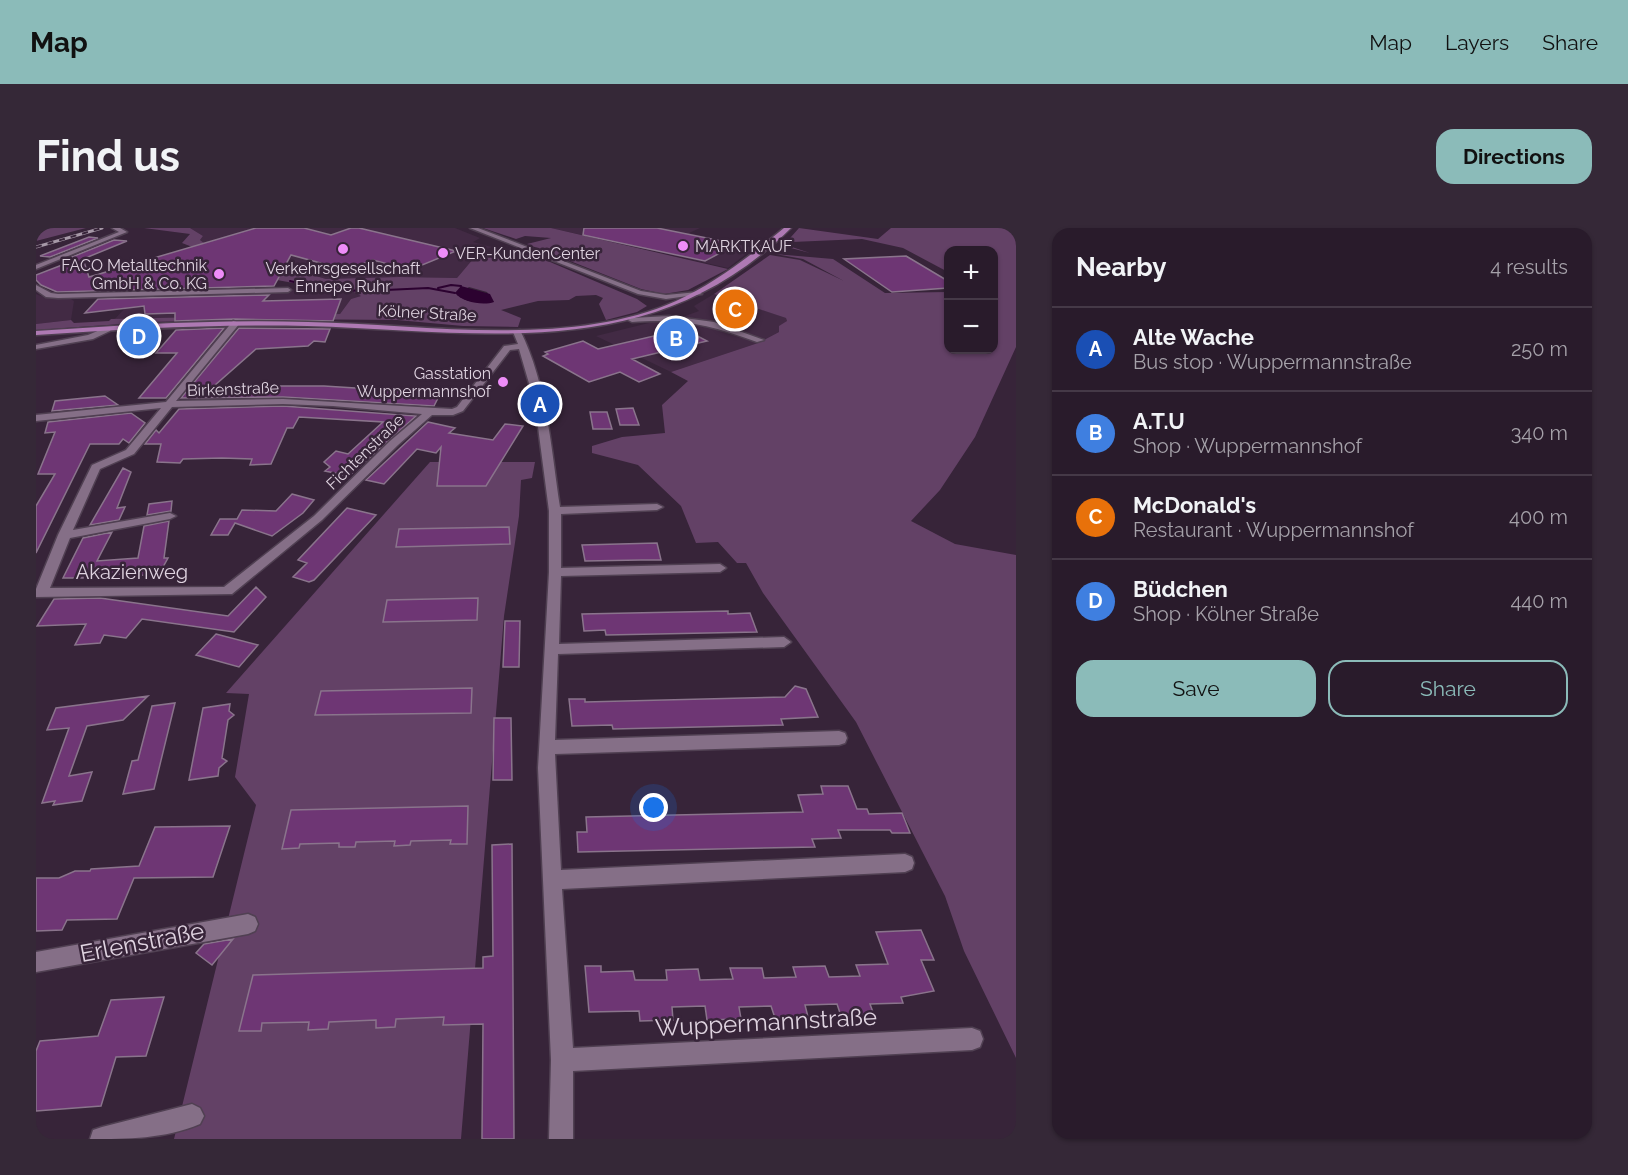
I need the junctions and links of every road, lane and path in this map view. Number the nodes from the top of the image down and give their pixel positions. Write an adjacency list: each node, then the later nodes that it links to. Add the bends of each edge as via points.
1 (115, 228): 4 (street, via 124,232)
2 (473, 228): 7 (street)
3 (788, 228): 8 (main road, Kölner Straße)
4 (36, 267)
5 (36, 287): 6 (street, via 58,296)
6 (288, 290)
7 (640, 293): 9 (street); 11 (street)
8 (698, 294): 9 (street); 10 (main road, Kölner Straße)
9 (653, 295): 10 (street)
10 (676, 305): 11 (main road, Kölner Straße); 14 (street)
11 (666, 309): 12 (street); 13 (main road, Kölner Straße)
12 (692, 318): 13 (street); 14 (street)
13 (632, 320): 18 (main road, Kölner Straße)
14 (707, 321): 19 (street)
15 (236, 323): 16 (main road, Kölner Straße); 18 (main road, Kölner Straße, via 374,326); 21 (street)
16 (107, 329): 17 (main road, Kölner Straße); 20 (street, via 90,337)
17 (36, 333)
18 (519, 339): 22 (street, Fichtenstraße, via 507,348 460,409); 25 (street, via 540,404)
19 (760, 340)
20 (36, 347)
21 (169, 406): 22 (street, Birkenstraße, via 329,402); 23 (street, Birkenstraße); 27 (street, via 130,452 96,467)
22 (430, 412): 30 (street, Fichtenstraße, via 318,518)
23 (36, 418)
24 (657, 507): 25 (street)
25 (555, 511): 29 (street)
26 (170, 516): 27 (street)
27 (64, 535): 31 (street)
28 (720, 568): 29 (street)
29 (555, 572): 33 (street)
30 (227, 591): 31 (street, Akazienweg)
31 (39, 593)
32 (784, 642): 33 (street)
33 (551, 649): 35 (street)
34 (839, 738): 35 (street)
35 (547, 747): 37 (street)
36 (905, 863): 37 (street)
37 (552, 880): 41 (street)
38 (248, 924): 39 (street, Erlenstraße)
39 (36, 962)
40 (972, 1039): 41 (street, Wuppermannstraße)
41 (562, 1060): 44 (street)
42 (192, 1116): 43 (street)
43 (102, 1139)
44 (561, 1139)

